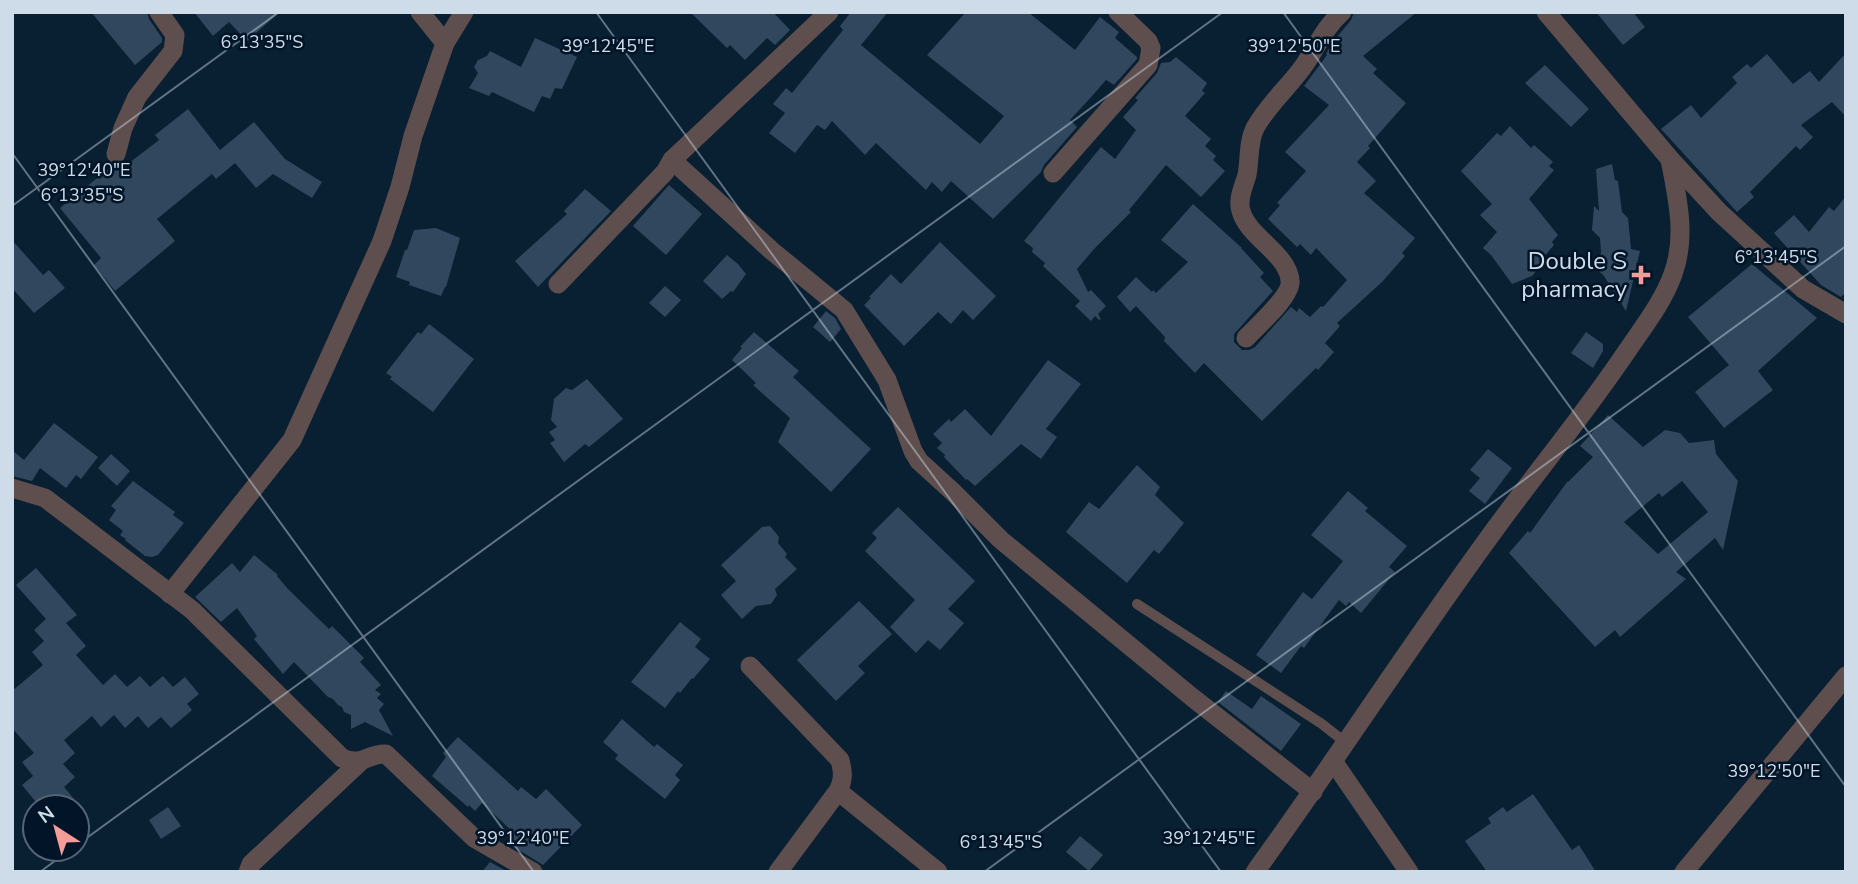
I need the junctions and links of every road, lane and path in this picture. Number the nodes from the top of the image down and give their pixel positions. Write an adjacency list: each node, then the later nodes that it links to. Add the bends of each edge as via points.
1 (159, 12): 9 (street, via 175,35 173,51 137,97)
2 (419, 12): 8 (street)
3 (464, 12): 8 (street)
4 (829, 12): 11 (street)
5 (1118, 12): 12 (street, via 1152,48 1148,65)
6 (1342, 12): 15 (street, via 1254,130 1241,211 1284,265 1290,288)
7 (1546, 12): 10 (street)
8 (445, 43): 17 (street, via 382,241 292,440)
9 (116, 154)
10 (1670, 159): 14 (street, via 1719,212 1803,289); 21 (street, via 1681,221 1679,252 1664,297)
11 (672, 160): 13 (street); 25 (street, via 844,310 887,380 919,461 1001,540)
12 (1053, 173)
13 (558, 284)
14 (1846, 314)
15 (1246, 338)
16 (12, 488): 17 (street, via 45,498)
17 (170, 594): 23 (street, via 342,758)
18 (1136, 604): 21 (lane)
19 (750, 666): 24 (street, via 840,760 843,771)
20 (1846, 676): 32 (street)
21 (1346, 743): 22 (street)
22 (1333, 761): 25 (street); 31 (street)
23 (360, 762): 26 (street, via 251,864); 27 (street, via 386,754 474,838)
24 (838, 791): 28 (street); 29 (street)
25 (1313, 792): 30 (street)
26 (248, 872)
27 (533, 872)
28 (778, 872)
29 (939, 872)
30 (1255, 872)
31 (1409, 872)
32 (1684, 872)

